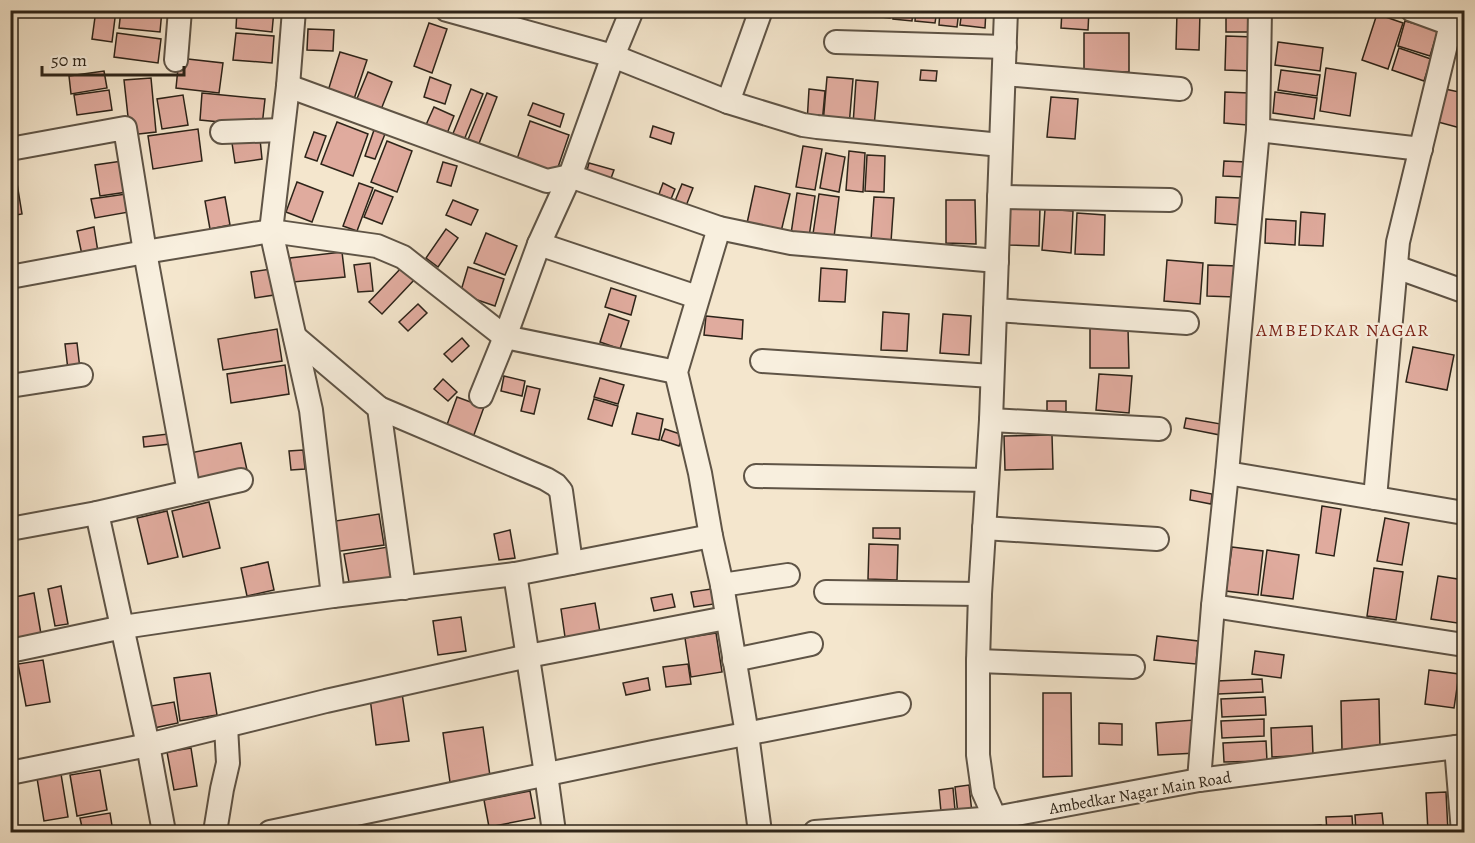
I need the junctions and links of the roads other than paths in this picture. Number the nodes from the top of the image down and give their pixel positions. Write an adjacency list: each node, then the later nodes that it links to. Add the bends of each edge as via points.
1 (180, 10): 13 (street)
2 (294, 10): 15 (street)
3 (447, 10): 12 (street)
4 (632, 10): 12 (street)
5 (761, 10): 17 (street)
6 (1006, 10): 11 (street)
7 (1260, 10): 19 (street)
8 (1412, 10): 9 (street)
9 (1457, 21): 23 (street)
10 (836, 42): 11 (street)
11 (1005, 47): 14 (street)
12 (613, 56): 17 (street); 24 (street)
13 (176, 60)
14 (1004, 74): 16 (street); 21 (street)
15 (288, 86): 18 (street); 24 (street, via 547,181)
16 (1180, 88)
17 (728, 102): 21 (street, via 803,125)
18 (282, 130): 20 (street); 28 (street)
19 (1258, 130): 23 (street); 49 (street)
20 (222, 132)
21 (1001, 144): 25 (street)
22 (10, 149): 30 (street, via 125,128)
23 (1421, 149): 32 (street, via 1398,242)
24 (570, 176): 27 (street); 29 (street)
25 (999, 197): 26 (street); 31 (street)
26 (1170, 200)
27 (719, 228): 31 (street, via 791,243); 35 (street)
28 (271, 231): 30 (street); 38 (street); 39 (street, via 377,246 403,257)
29 (539, 244): 35 (street); 39 (street)
30 (145, 252): 33 (street); 53 (street)
31 (997, 261): 36 (street)
32 (1396, 267): 34 (street); 54 (street)
33 (10, 277)
34 (1463, 291)
35 (697, 297): 41 (street)
36 (995, 310): 37 (street); 43 (street)
37 (1187, 323)
38 (295, 336): 46 (street); 68 (street, via 311,410)
39 (505, 337): 41 (street); 45 (street)
40 (762, 361): 43 (street)
41 (676, 372): 59 (street)
42 (81, 375): 44 (street)
43 (992, 376): 47 (street)
44 (10, 386)
45 (481, 396)
46 (379, 408): 61 (street, via 556,485 561,491); 65 (street)
47 (991, 420): 48 (street); 52 (street)
48 (1159, 429)
49 (1227, 473): 54 (street); 69 (street)
50 (756, 476): 52 (street)
51 (241, 480): 53 (street)
52 (987, 480): 57 (street)
53 (189, 492): 55 (street)
54 (1375, 498): 56 (street)
55 (97, 513): 58 (street); 71 (street)
56 (1464, 513)
57 (984, 528): 60 (street); 67 (street)
58 (10, 529)
59 (711, 536): 61 (street); 64 (street)
60 (1157, 539)
61 (571, 563): 62 (street)
62 (515, 574): 65 (street); 75 (street)
63 (788, 575): 64 (street)
64 (722, 585): 70 (street)
65 (404, 588): 68 (street)
66 (826, 592): 67 (street)
67 (980, 594): 77 (street)
68 (333, 596): 71 (street)
69 (1213, 606): 73 (street); 86 (street)
70 (726, 618): 75 (street); 76 (street)
71 (123, 627): 74 (street); 82 (street)
72 (810, 644): 76 (street)
73 (1464, 645)
74 (10, 651)
75 (528, 656): 80 (street); 85 (street)
76 (734, 660): 81 (street)
77 (978, 661): 78 (street); 87 (street, via 978,755 983,791)
78 (1133, 667)
79 (899, 704): 81 (street)
80 (226, 726): 82 (street); 89 (street, via 228,763)
81 (747, 734): 85 (street); 92 (street)
82 (148, 745): 84 (street); 88 (street)
83 (1460, 746): 86 (street, Ambedkar Nagar Main Road); 94 (street)
84 (10, 773)
85 (546, 774): 90 (street); 91 (street)
86 (1199, 780): 87 (street, Ambedkar Nagar Main Road)
87 (996, 825): 93 (street, Ambedkar Nagar Main Road)
88 (164, 832)
89 (215, 832)
90 (270, 832)
91 (554, 832)
92 (760, 832)
93 (815, 832)
94 (1463, 832)

